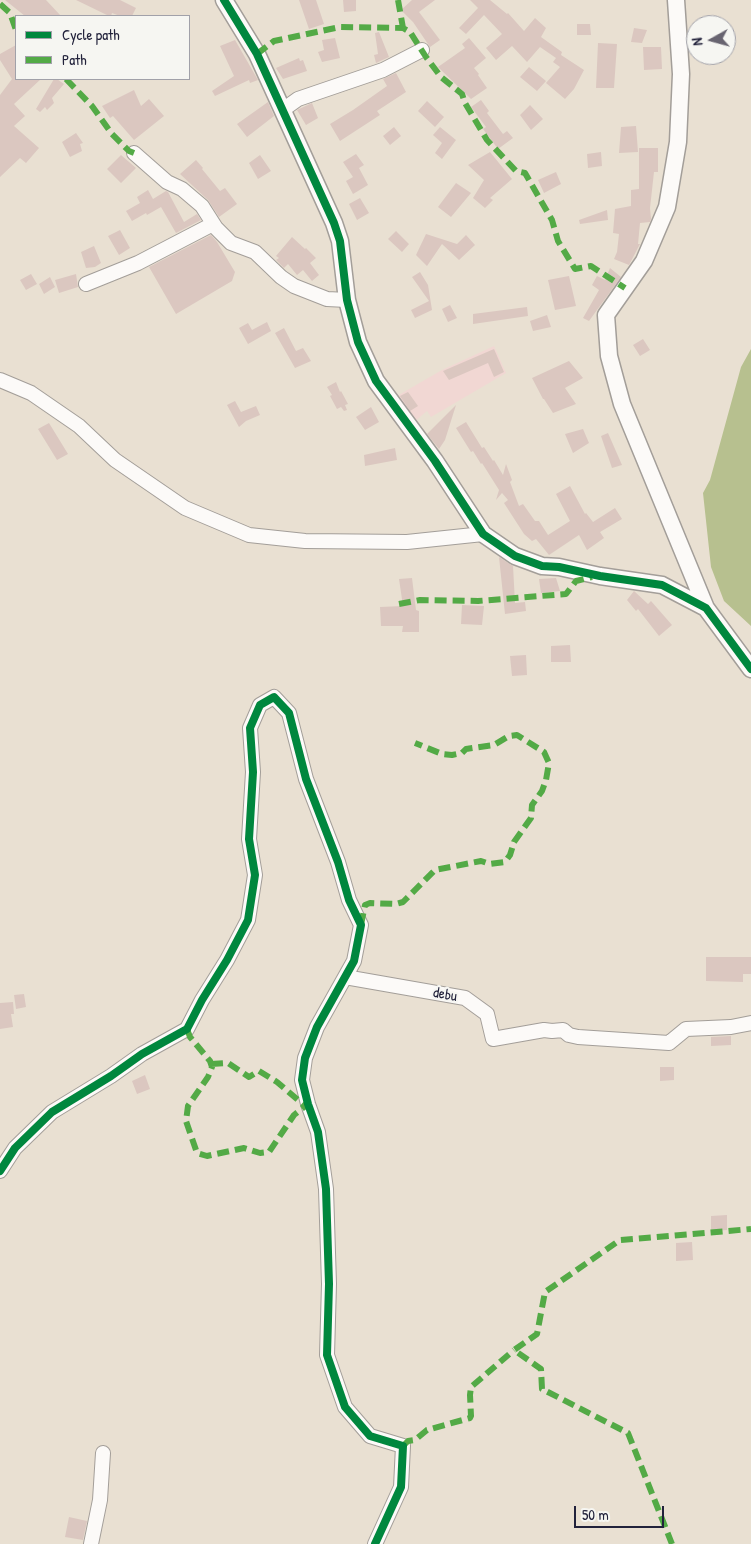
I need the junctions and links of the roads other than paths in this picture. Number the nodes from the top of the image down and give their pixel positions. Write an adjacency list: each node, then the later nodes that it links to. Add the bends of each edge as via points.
1 (224, 0): 4 (street, via 257,54)
2 (678, 1): 11 (street, via 681,74 678,142 667,207 644,261 606,315 609,356 622,404)
3 (422, 50): 4 (street, via 383,70 298,99)
4 (284, 109): 8 (street, via 340,241)
5 (134, 153): 6 (street, via 167,182 182,189 202,206)
6 (213, 224): 7 (street, via 138,263); 8 (street, via 231,242 255,252 294,286 327,299)
7 (86, 284)
8 (347, 300): 10 (street, via 358,342 376,382 435,461)
9 (0, 380): 10 (street, via 31,393 79,426 115,460 185,508 249,535 305,541 407,542)
10 (483, 534): 11 (street, via 515,556 542,566 662,585)
11 (706, 608): 12 (street)
12 (751, 669)
13 (345, 977): 14 (street, debu, via 465,998 487,1014 493,1039 563,1030 578,1037 669,1043 686,1029); 15 (street, via 354,961 361,925 306,779 289,713 274,697 260,705 250,728 249,839 255,875 248,920 228,960 186,1028 52,1112 15,1148); 18 (street, via 317,1027 305,1058 302,1080 318,1132 326,1189 327,1355 345,1408 370,1436 403,1446 401,1487)
14 (751, 1023)
15 (0, 1171)
16 (103, 1453): 17 (street, via 100,1500)
17 (92, 1544)
18 (375, 1544)

